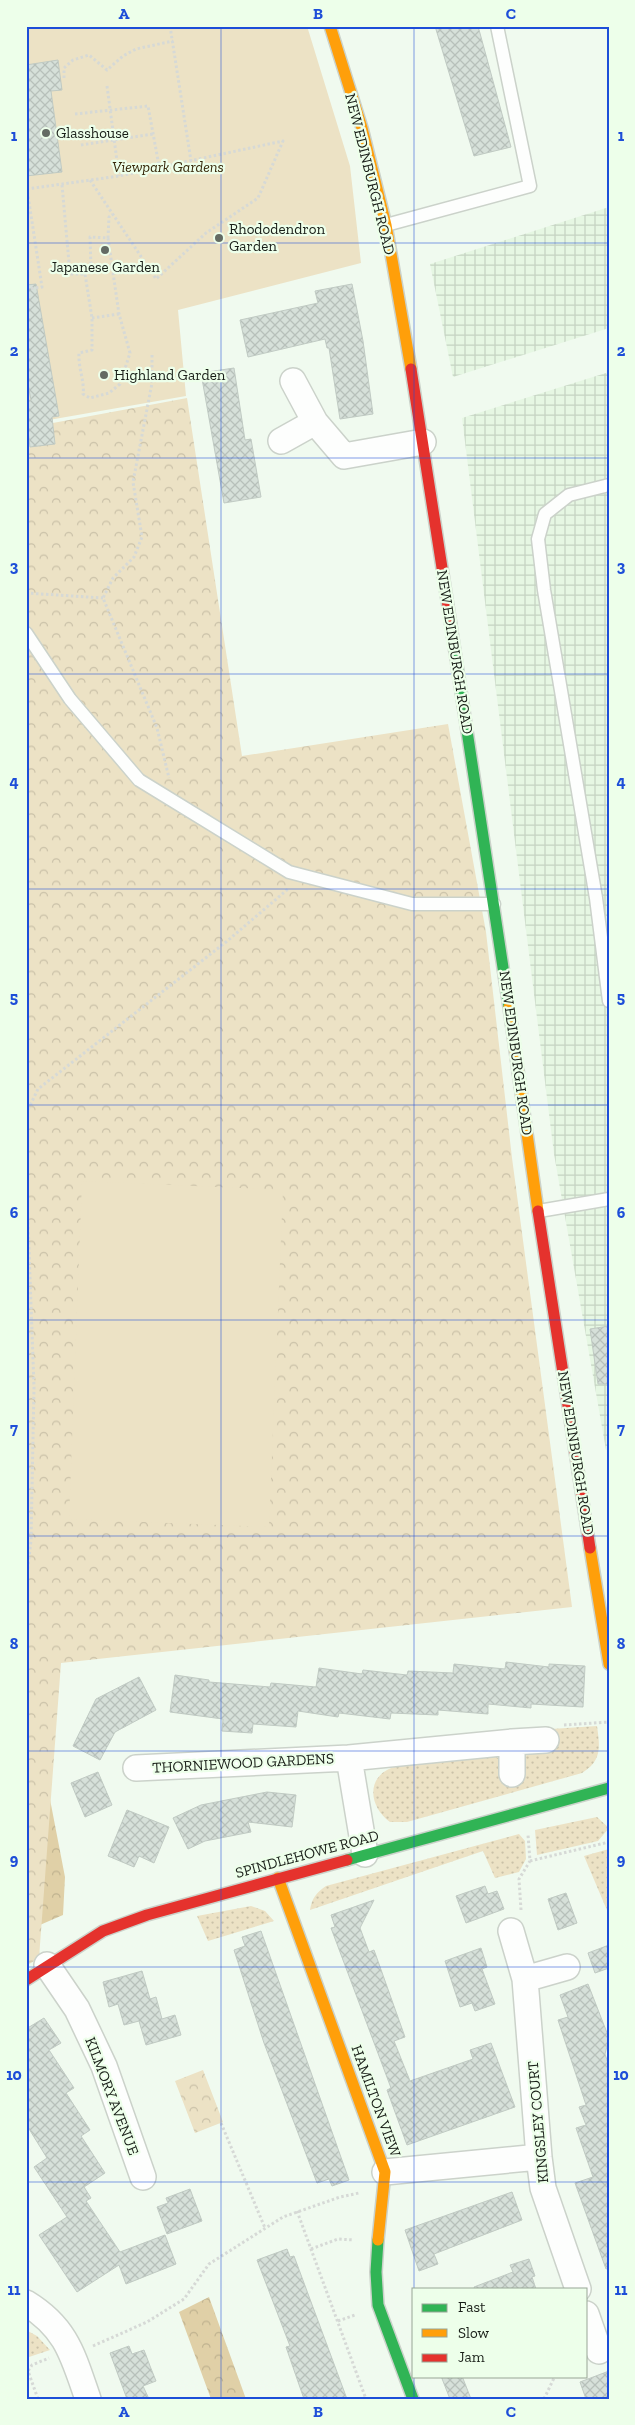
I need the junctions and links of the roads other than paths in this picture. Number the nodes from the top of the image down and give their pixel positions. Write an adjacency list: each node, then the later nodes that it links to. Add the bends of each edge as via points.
1 (330, 26): 3 (main road, NEW EDINBURGH ROAD, via 362,128)
2 (497, 26): 3 (lane, via 530,186)
3 (386, 225): 7 (main road, NEW EDINBURGH ROAD)
4 (293, 382): 5 (street)
5 (316, 422): 6 (street); 7 (street, via 344,456)
6 (281, 441)
7 (423, 442): 10 (main road, NEW EDINBURGH ROAD)
8 (609, 485): 11 (lane, via 570,495 545,514 538,539 596,898)
9 (26, 633): 10 (lane, via 70,699 139,780 289,872 412,904)
10 (494, 904): 13 (main road, NEW EDINBURGH ROAD)
11 (609, 1001)
12 (609, 1199): 13 (lane)
13 (539, 1211): 14 (main road, NEW EDINBURGH ROAD)
14 (609, 1664)
15 (546, 1740): 16 (street, THORNIEWOOD GARDENS)
16 (512, 1742): 17 (street, THORNIEWOOD GARDENS); 19 (street)
17 (349, 1758): 18 (street, THORNIEWOOD GARDENS); 21 (street, THORNIEWOOD GARDENS)
18 (136, 1768)
19 (512, 1774)
20 (609, 1788): 21 (main road, SPINDLEHOWE ROAD)
21 (365, 1854): 22 (main road, SPINDLEHOWE ROAD)
22 (278, 1878): 24 (main road, SPINDLEHOWE ROAD, via 180,1904 103,1931); 30 (main road, HAMILTON VIEW)
23 (511, 1931): 26 (street, KINGSLEY COURT)
24 (47, 1965): 27 (main road, SPINDLEHOWE ROAD); 29 (street, KILMORY AVENUE, via 77,2009 104,2066)
25 (567, 1966): 26 (street)
26 (525, 1979): 28 (street, KINGSLEY COURT)
27 (26, 1980)
28 (538, 2157): 30 (street); 31 (street, KINGSLEY COURT, via 543,2188)
29 (143, 2177)
30 (385, 2180): 36 (main road, HAMILTON VIEW, via 375,2263 378,2305)
31 (578, 2288)
32 (26, 2303): 35 (street, via 43,2313 60,2331 73,2355)
33 (588, 2320): 34 (street)
34 (599, 2351)
35 (88, 2399)
36 (413, 2399)

